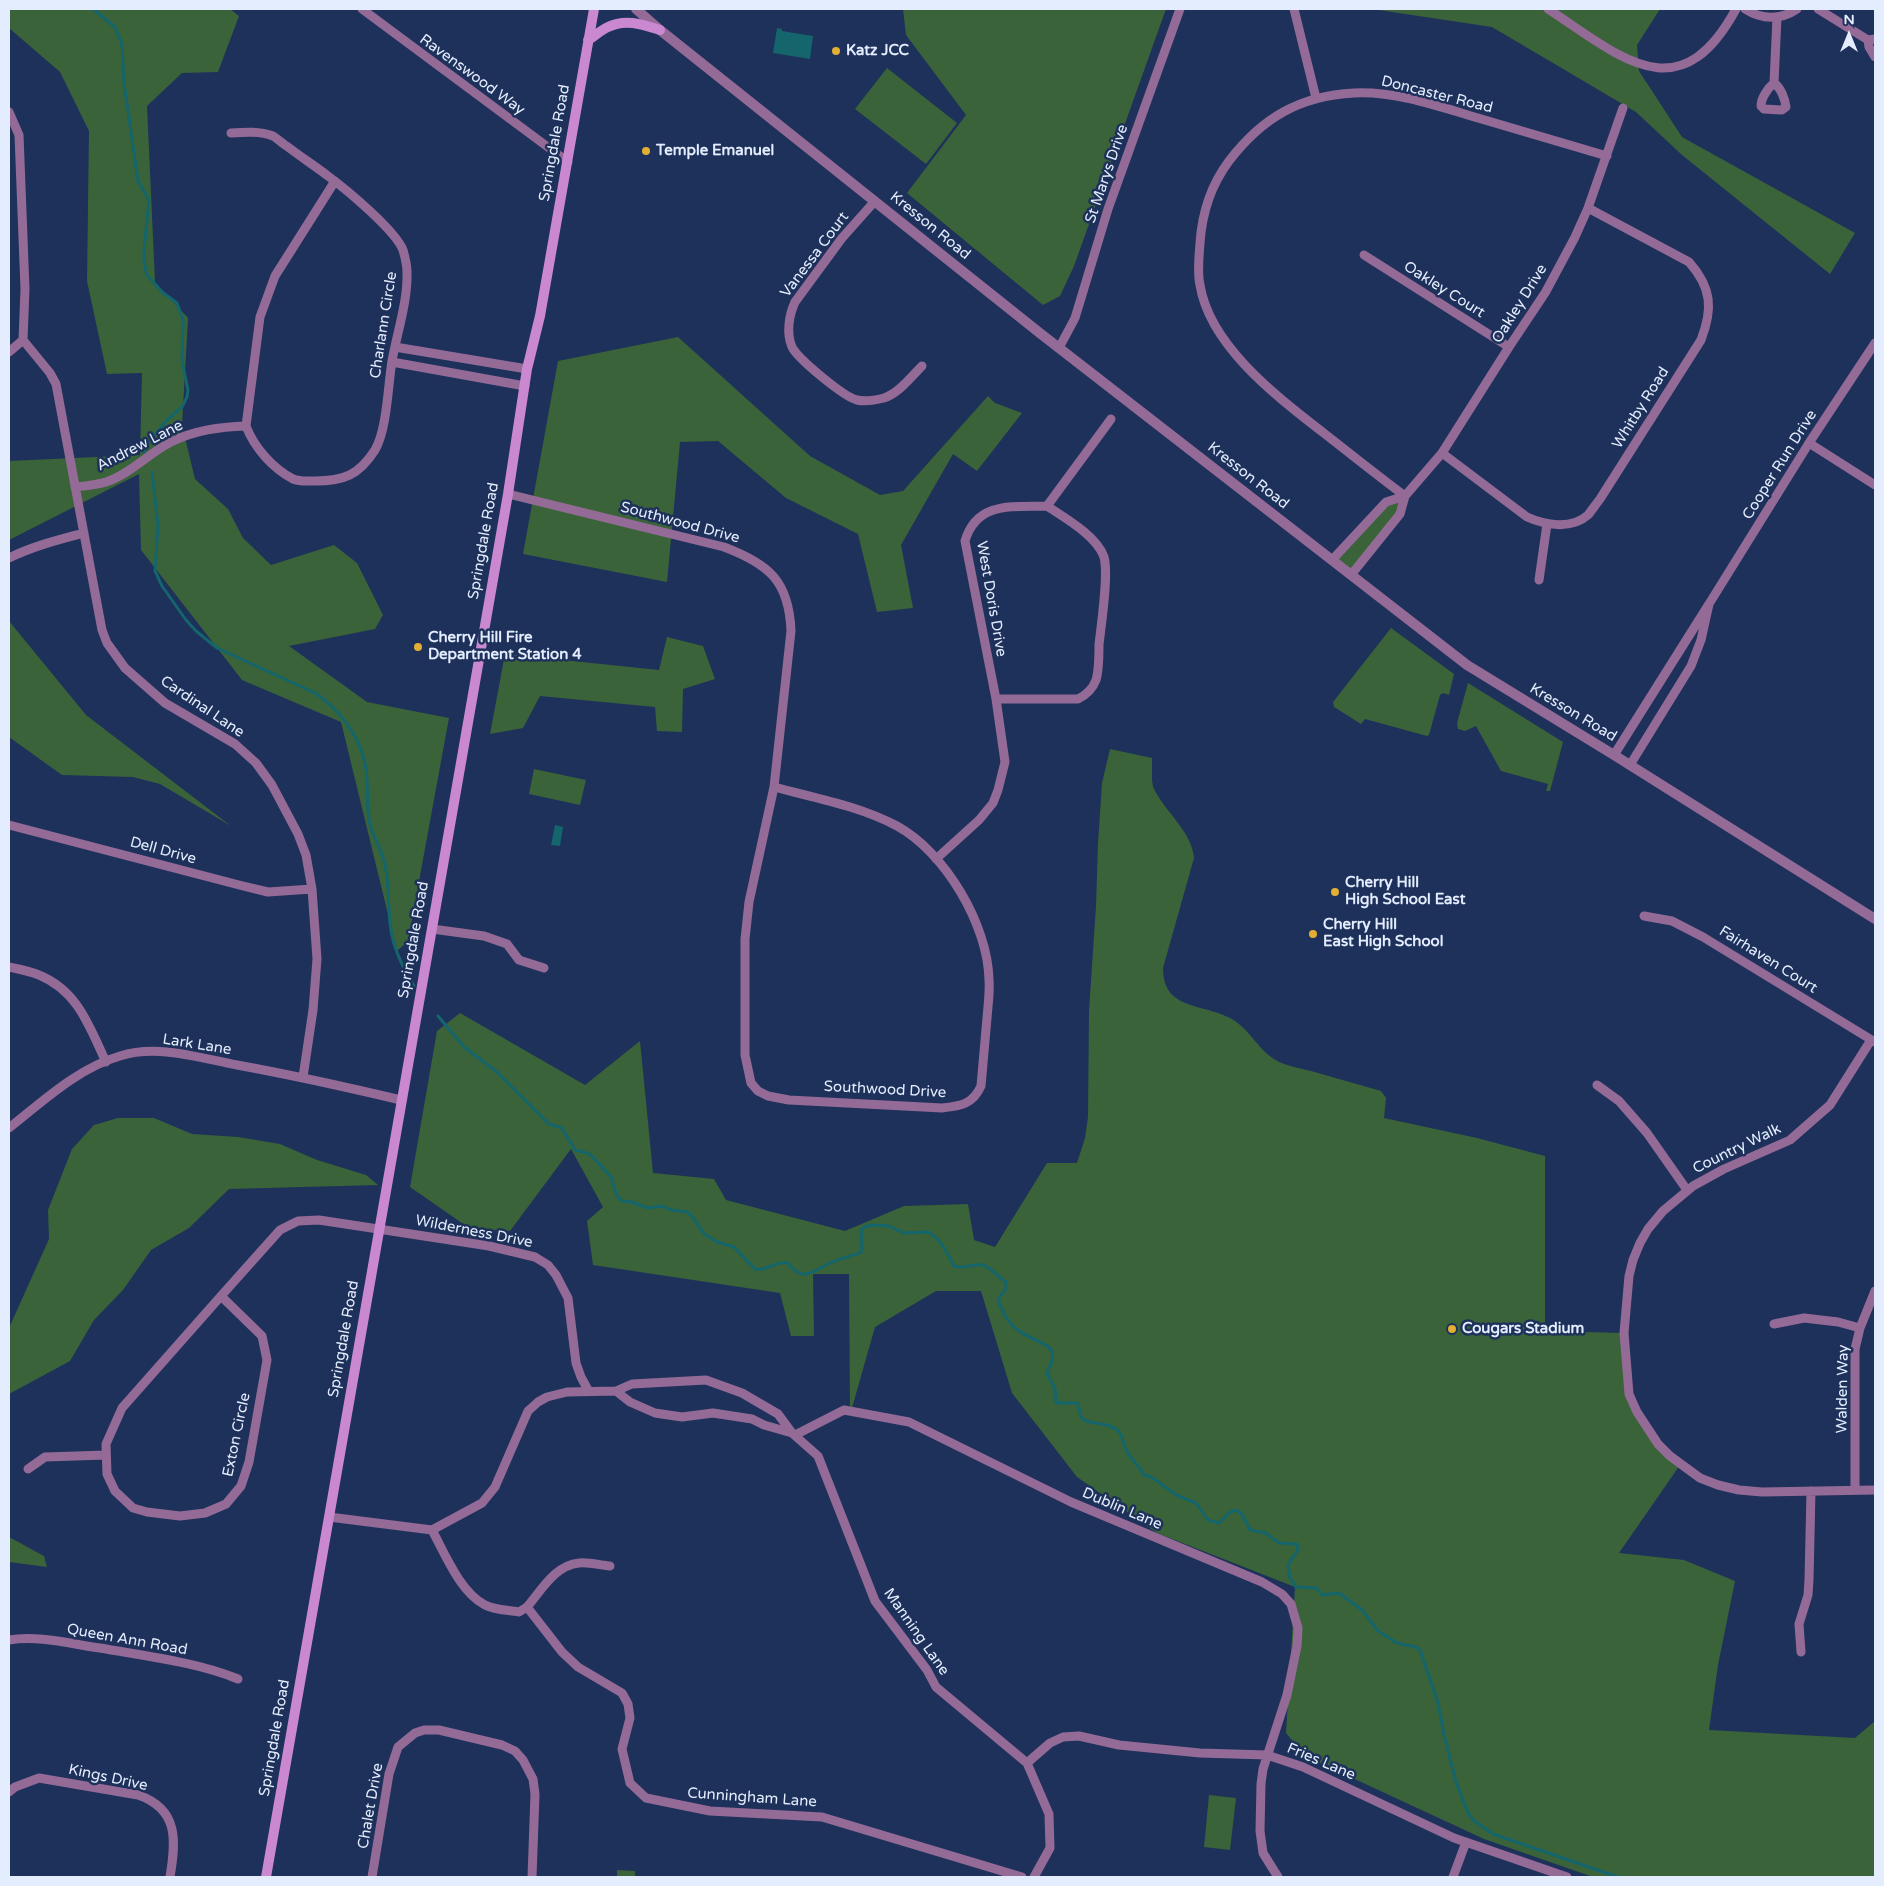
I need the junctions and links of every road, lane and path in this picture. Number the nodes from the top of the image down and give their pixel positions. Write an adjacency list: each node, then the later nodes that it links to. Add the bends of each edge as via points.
1 (362, 9): 22 (street, Ravenswood Way)
2 (594, 9): 13 (main road, Springdale Road)
3 (636, 9): 12 (street, Kresson Road)
4 (1180, 9): 31 (street, St Marys Drive, via 1108,209 1075,318)
5 (1294, 9): 17 (street)
6 (1548, 9): 7 (street, via 1624,58 1660,68 1694,60 1708,50)
7 (1736, 9)
8 (1745, 9): 11 (street, via 1759,16)
9 (1797, 9): 11 (street)
10 (1818, 9): 14 (street)
11 (1777, 17): 16 (street)
12 (660, 30): 13 (main road, via 623,22 609,26); 24 (street, Kresson Road)
13 (588, 40): 22 (main road, Springdale Road)
14 (1872, 40): 15 (street, via 1869,47)
15 (1875, 57)
16 (1774, 83)
17 (1316, 98): 21 (street, Doncaster Road, via 1381,93 1437,106); 44 (street, Doncaster Road, via 1262,124 1222,171 1206,205 1201,234 1200,284 1205,304 1218,329 1253,374)
18 (1623, 108): 21 (street, Oakley Drive)
19 (9, 112): 27 (street, via 19,135 25,290)
20 (232, 133): 23 (street, Charlann Circle, via 254,132 272,136)
21 (1607, 156): 25 (street, Oakley Drive)
22 (568, 162): 35 (main road, Springdale Road)
23 (335, 181): 29 (street, Charlann Circle, via 392,232 402,248 408,273); 38 (street, via 275,276 260,318)
24 (874, 201): 31 (street, Kresson Road); 34 (street, Vanessa Court, via 795,302 789,319 791,345 797,356 844,394 857,400 868,401 893,394)
25 (1588, 208): 30 (street, Oakley Drive, via 1545,293); 46 (street, Whitby Road, via 1689,262 1707,290 1710,309 1701,340 1600,499 1587,516 1577,522)
26 (1364, 255): 30 (street, Oakley Court)
27 (23, 340): 32 (street); 42 (street, Cardinal Lane, via 56,384)
28 (1875, 343): 39 (street, Cooper Run Drive)
29 (395, 347): 33 (street, Charlann Circle); 35 (street)
30 (1509, 347): 40 (street, Oakley Drive)
31 (1059, 348): 49 (street, Kresson Road)
32 (9, 352)
33 (392, 362): 36 (street); 38 (street, Charlann Circle, via 382,433 366,462 346,478 334,481 292,478 263,454)
34 (922, 366)
35 (527, 369): 36 (main road, Springdale Road)
36 (525, 386): 43 (main road, Springdale Road)
37 (1111, 418): 45 (street)
38 (246, 426): 42 (street, Andrew Lane, via 213,428 186,436 106,482)
39 (1809, 443): 41 (street); 52 (street, Cooper Run Drive)
40 (1442, 453): 44 (street, Oakley Drive); 46 (street, Whitby Road, via 1527,517)
41 (1875, 484)
42 (75, 487): 47 (street, Cardinal Lane)
43 (508, 494): 56 (street, Southwood Drive, via 724,547 748,556 766,569 787,597 791,624); 62 (main road, Springdale Road)
44 (1405, 496): 49 (street, via 1386,502); 50 (street, via 1400,514)
45 (1047, 506): 53 (street, West Doris Drive, via 989,511 976,518 965,541); 53 (street, via 1089,536 1104,558 1097,678 1086,695 1078,700)
46 (1547, 524): 51 (street)
47 (84, 533): 48 (street); 59 (street, Cardinal Lane, via 107,643 125,668 165,703 235,744 256,763 272,785 298,834 306,855)
48 (9, 558)
49 (1332, 560): 50 (street, Kresson Road)
50 (1351, 575): 54 (street, Kresson Road, via 1466,665)
51 (1539, 580)
52 (1709, 604): 54 (street, Cooper Run Drive); 55 (street, Cooper Run Drive, via 1691,666)
53 (996, 699): 58 (street, West Doris Drive, via 1005,762 998,790 993,803 979,820)
54 (1614, 755): 55 (street, Kresson Road)
55 (1630, 765): 61 (street, Kresson Road)
56 (774, 787): 58 (street, Southwood Drive, via 858,810 897,826 921,843); 58 (street, Southwood Drive, via 749,902 745,939 746,1063 751,1083 768,1096 789,1100 942,1108 961,1106 977,1094 981,1086 990,979 973,915)
57 (9, 825): 59 (street, Dell Drive, via 268,892)
58 (936, 859)
59 (312, 889): 67 (street, Cardinal Lane, via 318,959)
60 (1644, 916): 65 (street, Fairhaven Court, via 1672,921 1703,937)
61 (1875, 919)
62 (432, 929): 64 (street, via 484,936 507,944 519,960); 69 (main road, Springdale Road)
63 (9, 966): 66 (street, via 38,974 68,994 80,1008)
64 (544, 968)
65 (1873, 1041): 71 (street, Country Walk, via 1830,1105 1790,1140 1724,1169)
66 (106, 1062): 67 (street, Lark Lane, via 143,1052 174,1053); 70 (street, Lark Lane, via 82,1072)
67 (303, 1077): 69 (street, Lark Lane)
68 (1597, 1085): 71 (street, via 1619,1101 1647,1133)
69 (401, 1100): 72 (main road, Springdale Road)
70 (9, 1128)
71 (1687, 1190): 84 (street, Country Walk, via 1648,1229 1633,1260 1624,1332 1629,1394 1658,1444 1700,1478 1739,1490)
72 (378, 1229): 74 (street, Exton Circle, via 319,1220 298,1221 280,1230); 77 (street, Wilderness Drive, via 498,1248 535,1257 548,1265 568,1298 576,1363); 85 (main road, Springdale Road)
73 (1875, 1292): 76 (street, Walden Way)
74 (221, 1296): 80 (street, Exton Circle, via 122,1408 106,1444); 80 (street, Exton Circle, via 262,1336 267,1360 249,1462 240,1486 226,1504 205,1513 180,1516 146,1512 134,1508 115,1491 107,1474)
75 (1774, 1324): 76 (street, via 1804,1318)
76 (1860, 1328): 82 (street, Walden Way, via 1854,1367)
77 (588, 1390): 78 (street, Manning Lane); 86 (street, Manning Lane, via 567,1392 538,1402 528,1411 495,1487 482,1503)
78 (616, 1391): 79 (street, Manning Lane, via 630,1402 655,1413 682,1417 713,1413 752,1419); 79 (street, Manning Lane, via 632,1384 706,1380 742,1394 778,1414)
79 (793, 1434): 92 (street, Dublin Lane, via 844,1410 909,1422 1071,1502 1262,1582 1282,1594 1295,1614 1297,1646 1287,1694); 93 (street, Manning Lane, via 818,1456 875,1602 927,1670 936,1687)
80 (106, 1454): 81 (street, via 45,1457)
81 (28, 1469)
82 (1856, 1490): 83 (street, Country Walk); 84 (street, Country Walk)
83 (1875, 1490)
84 (1811, 1491): 90 (street, via 1809,1580 1800,1624)
85 (329, 1517): 86 (street); 97 (main road, Springdale Road)
86 (432, 1530): 88 (street, via 473,1598 486,1606 518,1612)
87 (610, 1566): 88 (street, via 566,1565)
88 (527, 1607): 100 (street, Cunningham Lane, via 578,1667 622,1693 630,1718 622,1749 630,1783 646,1798 710,1811 822,1816)
89 (9, 1640): 91 (street, Queen Ann Road, via 31,1639 136,1654 219,1671)
90 (1801, 1652)
91 (238, 1679)
92 (1268, 1755): 93 (street, Fries Lane, via 1200,1753 1119,1745 1080,1736 1063,1737 1050,1743); 95 (street, Fries Lane, via 1303,1767); 102 (street, via 1261,1784 1260,1831 1263,1854)
93 (1027, 1762): 101 (street, Manning Lane, via 1049,1814 1050,1848)
94 (9, 1792): 96 (street, Kings Drive, via 39,1778 138,1795 150,1800 159,1806 171,1823)
95 (1466, 1842): 103 (street); 104 (street, Fries Lane)
96 (170, 1877)
97 (266, 1877)
98 (372, 1877): 99 (street, Chalet Drive, via 389,1774 398,1747 414,1733 424,1730 439,1730 502,1745 523,1760 534,1786)
99 (532, 1877)
100 (1022, 1877)
101 (1034, 1877)
102 (1278, 1877)
103 (1453, 1877)
104 (1567, 1877)

